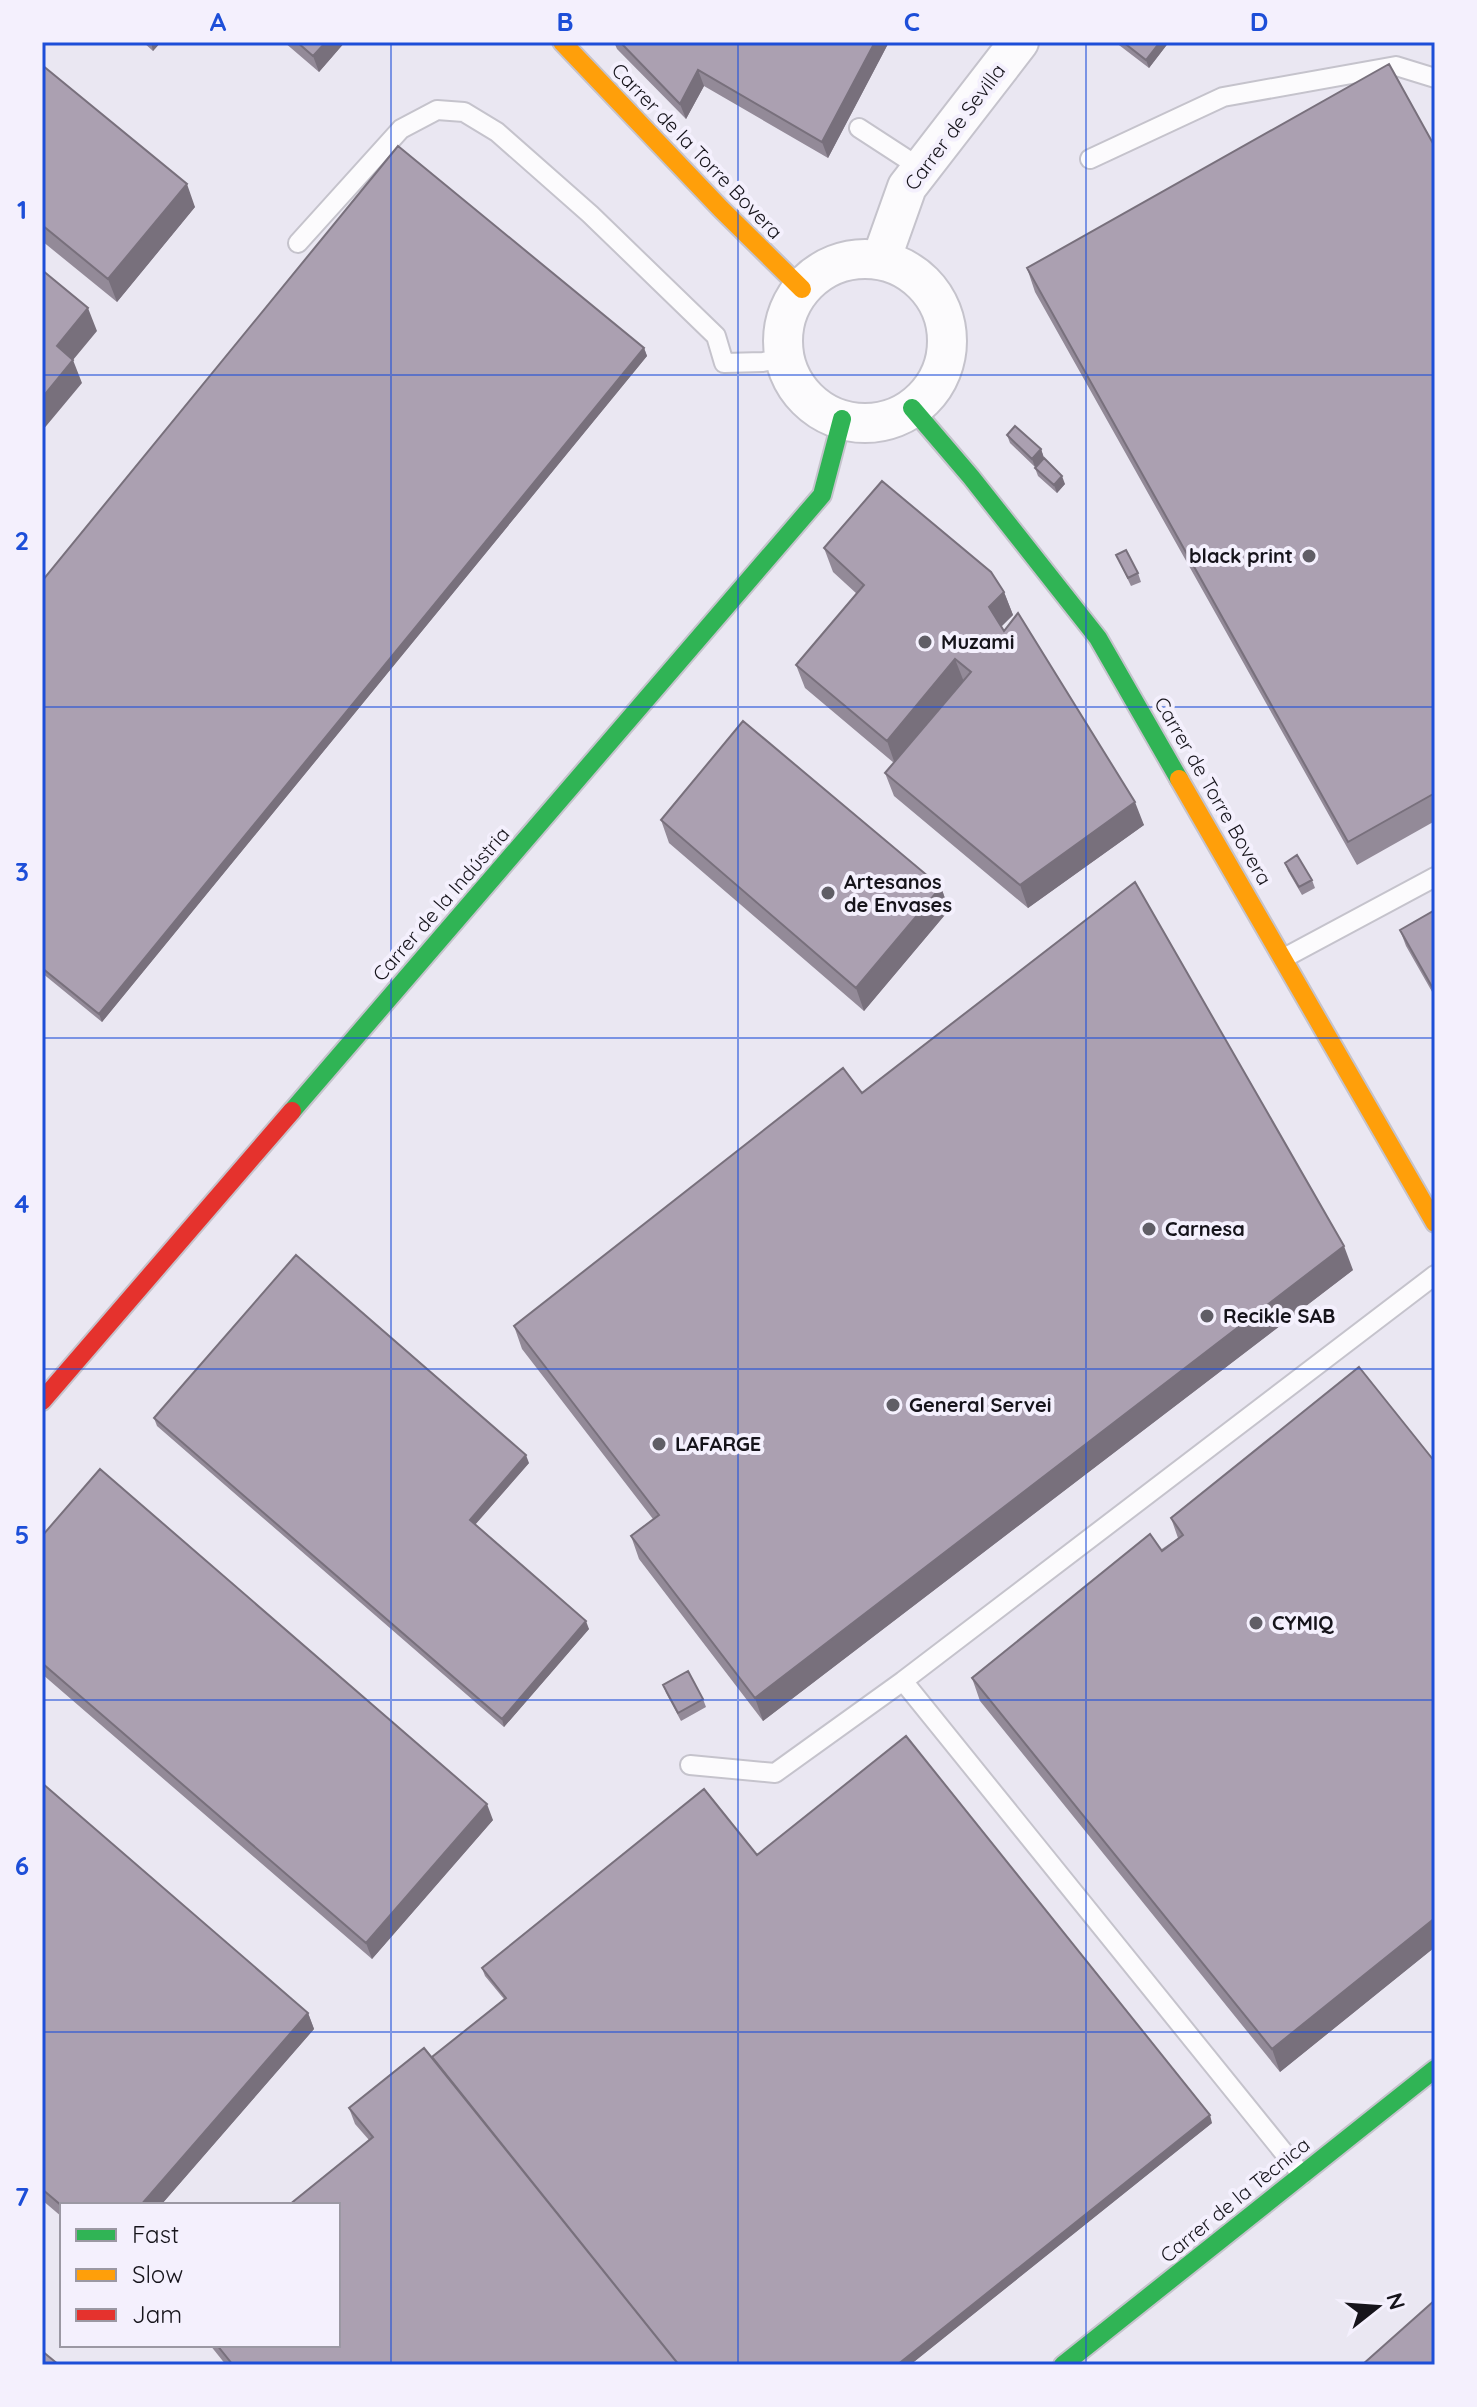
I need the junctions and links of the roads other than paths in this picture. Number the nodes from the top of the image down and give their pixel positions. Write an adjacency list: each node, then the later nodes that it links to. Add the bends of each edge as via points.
1 (562, 42): 9 (street, Carrer de la Torre Bovera)
2 (1005, 47): 6 (street, Carrer de Sevilla)
3 (1435, 78): 5 (lane, via 1396,66 1223,97)
4 (859, 128): 6 (lane)
5 (1090, 159)
6 (922, 169): 8 (street, Carrer de Sevilla, via 907,187)
7 (298, 243): 10 (lane, via 401,129 437,110 464,112 497,132 647,269 716,336 724,363)
8 (881, 260): 9 (street, via 837,263); 11 (street, via 920,280 938,303 946,331 945,360 933,387)
9 (802, 289): 10 (street, via 784,328)
10 (785, 358): 12 (street, via 805,396)
11 (912, 408): 12 (street, via 871,423); 14 (street, Carrer de Torre Bovera, via 1098,638)
12 (842, 419): 17 (street, Carrer de la Indústria, via 822,495)
13 (1435, 877): 14 (lane)
14 (1284, 958): 15 (street, Carrer de Torre Bovera)
15 (1435, 1223)
16 (1435, 1275): 18 (lane)
17 (42, 1401)
18 (903, 1681): 19 (lane, via 775,1773); 21 (lane)
19 (690, 1765)
20 (1435, 2069): 21 (street, Carrer de la Tècnica)
21 (1302, 2175): 22 (street, Carrer de la Tècnica)
22 (1063, 2365)

